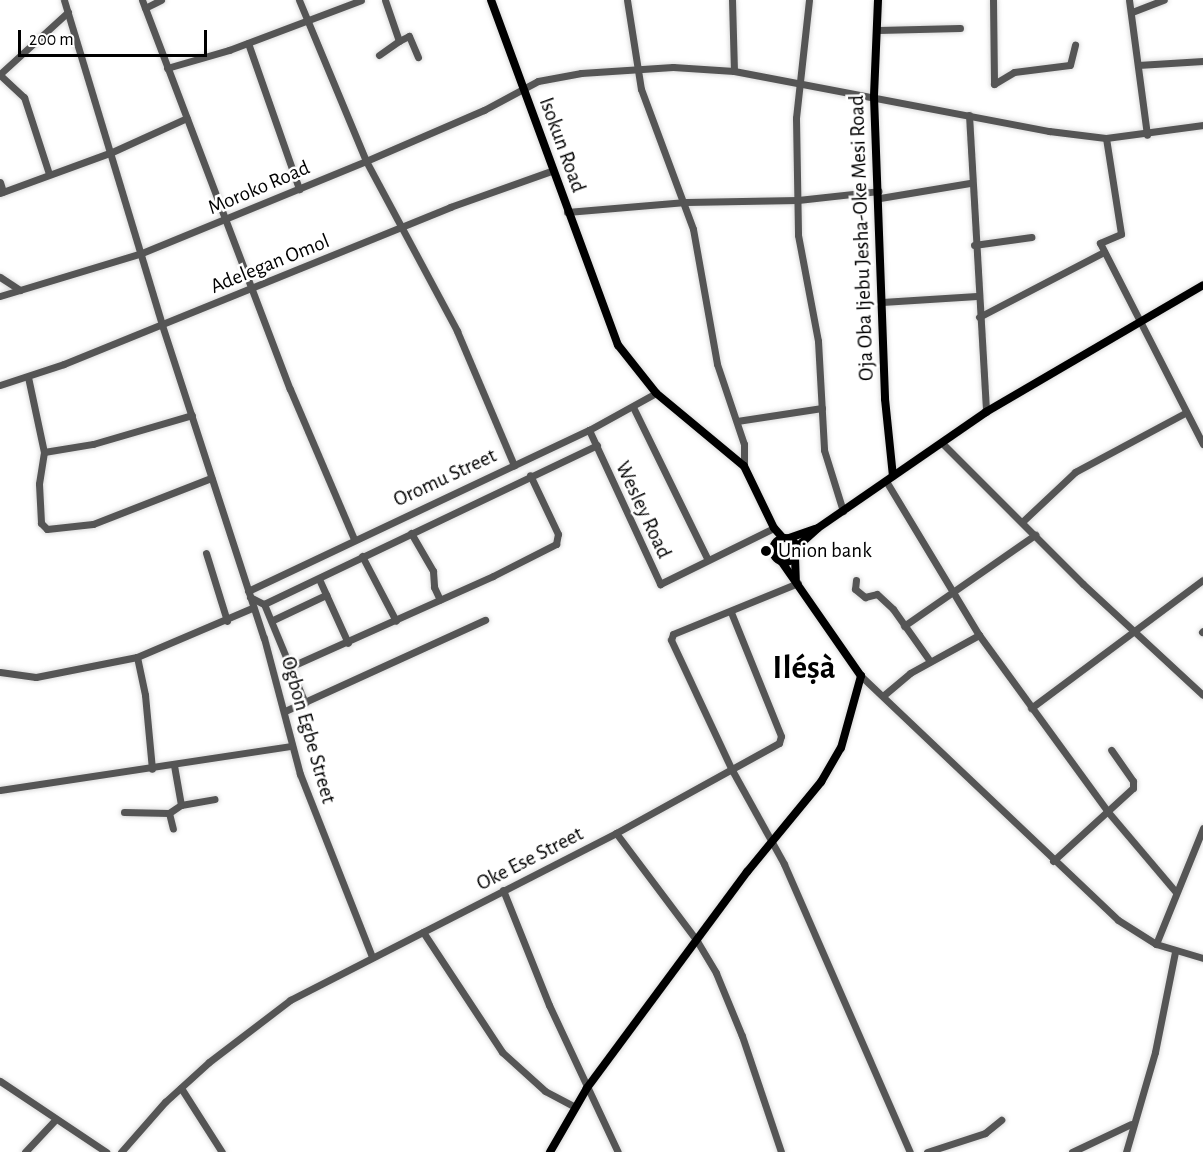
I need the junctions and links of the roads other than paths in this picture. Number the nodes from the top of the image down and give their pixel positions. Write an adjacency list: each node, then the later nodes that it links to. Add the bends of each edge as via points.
1 (64, 0): 16 (street)
2 (142, 0): 15 (street)
3 (161, 0): 15 (street)
4 (299, 0): 18 (street)
5 (361, 0): 18 (street)
6 (385, 0): 21 (street)
7 (491, 0): 33 (main road, Isokun Road)
8 (627, 0): 29 (street)
9 (732, 0): 30 (street)
10 (809, 0): 32 (street)
11 (878, 0): 20 (main road, Oja Oba Ijebu Jesha-Oke Mesi Road)
12 (993, 0): 23 (street, via 994,84 1014,72 1070,65)
13 (1129, 0): 17 (street)
14 (1164, 0): 17 (street)
15 (145, 8): 28 (street)
16 (68, 12): 31 (street); 40 (street)
17 (1132, 12): 27 (street)
18 (309, 21): 22 (street); 41 (street)
19 (960, 28): 20 (street)
20 (878, 30): 34 (main road, Oja Oba Ijebu Jesha-Oke Mesi Road)
21 (399, 41): 24 (street); 25 (street, via 409,36)
22 (248, 42): 28 (street); 46 (street)
23 (1075, 45)
24 (380, 55)
25 (417, 57)
26 (1203, 61): 27 (street)
27 (1138, 65): 38 (street)
28 (167, 68): 36 (street)
29 (638, 69): 30 (street, Moroko Road); 33 (street, Moroko Road, via 555,77); 50 (street, via 645,100)
30 (734, 71): 32 (street, Moroko Road)
31 (0, 74): 43 (street, via 24,98)
32 (800, 85): 34 (street, Moroko Road); 49 (street, via 796,118)
33 (522, 90): 41 (street, Moroko Road); 42 (main road, Isokun Road)
34 (874, 97): 35 (street, Moroko Road); 48 (main road, Oja Oba Ijebu Jesha-Oke Mesi Road)
35 (969, 115): 39 (street, Moroko Road); 45 (street)
36 (187, 118): 40 (street); 52 (street)
37 (1203, 125): 38 (street, Moroko Road)
38 (1147, 135): 39 (street, Moroko Road)
39 (1106, 138): 56 (street, via 1120,234 1100,243)
40 (112, 152): 43 (street); 57 (street)
41 (366, 161): 46 (street, Moroko Road); 53 (street)
42 (551, 171): 51 (main road, Isokun Road); 53 (street, Adelegan Omol, via 450,207)
43 (49, 174): 47 (street)
44 (0, 182): 47 (street)
45 (970, 183): 48 (street); 55 (street)
46 (299, 189): 52 (street, Moroko Road)
47 (2, 192)
48 (879, 194): 49 (street); 64 (main road, Oja Oba Ijebu Jesha-Oke Mesi Road)
49 (798, 200): 50 (street); 72 (street, via 798,235 818,341)
50 (686, 202): 51 (street); 76 (street, via 717,364)
51 (567, 212): 70 (main road, Isokun Road, via 604,314 625,357)
52 (226, 220): 57 (street, Moroko Road); 60 (street)
53 (403, 229): 60 (street, Adelegan Omol); 82 (street, via 457,331)
54 (1030, 237): 55 (street)
55 (974, 245): 63 (street)
56 (1104, 252): 65 (street); 66 (street)
57 (142, 253): 61 (street, Moroko Road); 67 (street)
58 (0, 277): 61 (street)
59 (1203, 285): 66 (main road)
60 (253, 288): 67 (street, Adelegan Omol); 94 (street, via 305,426)
61 (20, 290): 62 (street, Moroko Road)
62 (0, 296)
63 (976, 296): 64 (street); 65 (street)
64 (882, 302): 86 (main road, Oja Oba Ijebu Jesha-Oke Mesi Road)
65 (979, 316): 73 (street)
66 (1138, 321): 73 (main road); 74 (street)
67 (162, 325): 68 (street, Adelegan Omol); 75 (street)
68 (28, 377): 69 (street, Adelegan Omol); 81 (street)
69 (0, 385)
70 (656, 393): 71 (street, Oromu Street); 83 (main road)
71 (633, 407): 77 (street, Oromu Street); 99 (street)
72 (822, 408): 76 (street); 87 (street, via 824,450)
73 (986, 412): 78 (main road)
74 (1185, 413): 79 (street); 88 (street, via 1074,472)
75 (192, 415): 81 (street, via 93,444); 85 (street)
76 (737, 421): 83 (street, via 744,444)
77 (589, 430): 80 (street, Wesley Road); 82 (street, Oromu Street)
78 (942, 442): 86 (main road); 88 (street)
79 (1203, 444)
80 (597, 445): 84 (street); 99 (street, Wesley Road, via 660,584)
81 (44, 452): 85 (street, via 41,523 47,529 93,524)
82 (514, 465): 94 (street, Oromu Street)
83 (744, 466): 89 (main road, via 761,493)
84 (530, 475): 91 (street); 108 (street, via 558,540)
85 (211, 478): 106 (street, Ogbon Egbe Street)
86 (889, 478): 87 (main road); 105 (street)
87 (843, 511): 90 (main road)
88 (1022, 522): 92 (street)
89 (774, 528): 93 (main road); 95 (main road); 99 (street, Wesley Road)
90 (818, 528): 93 (main road); 96 (main road)
91 (411, 533): 98 (street); 108 (street, via 433,570)
92 (1035, 535): 105 (street); 117 (street)
93 (786, 538): 95 (main road); 96 (main road)
94 (354, 539): 106 (street, Oromu Street)
95 (774, 546): 100 (main road, via 775,556)
96 (796, 552): 100 (main road); 104 (main road)
97 (206, 553): 114 (street)
98 (362, 556): 101 (street); 115 (street)
99 (708, 560)
100 (781, 561): 104 (main road)
101 (318, 579): 107 (street); 109 (street)
102 (856, 580): 116 (street, via 855,588 865,597 881,597)
103 (1203, 580): 117 (street)
104 (797, 582): 111 (street); 124 (main road)
105 (956, 592): 116 (street); 118 (street)
106 (249, 594): 109 (street); 110 (street, Ogbon Egbe Street)
107 (326, 596): 112 (street); 119 (street)
108 (440, 600): 115 (street)
109 (264, 604): 112 (street)
110 (252, 608): 114 (street); 129 (street, Ogbon Egbe Street)
111 (731, 612): 134 (street, Oke Ese Street, via 781,740); 134 (street, via 673,634 671,640)
112 (273, 620): 122 (street)
113 (485, 620): 127 (street)
114 (227, 621): 120 (street)
115 (396, 621): 119 (street)
116 (904, 626): 121 (street)
117 (1132, 629): 126 (street); 128 (street)
118 (979, 635): 121 (street); 128 (street)
119 (348, 643): 122 (street)
120 (137, 657): 123 (street, via 36,677); 133 (street)
121 (930, 662): 125 (street)
122 (292, 666): 127 (street)
123 (0, 672)
124 (861, 676): 125 (street); 144 (main road, via 841,748 830,769)
125 (884, 694): 145 (street)
126 (1203, 695)
127 (305, 703): 129 (street)
128 (1031, 708): 139 (street)
129 (285, 711): 130 (street, Ogbon Egbe Street)
130 (292, 746): 132 (street); 152 (street, Ogbon Egbe Street, via 324,840)
131 (1111, 750): 139 (street, via 1134,785)
132 (174, 766): 133 (street); 137 (street)
133 (152, 770): 135 (street)
134 (732, 770): 143 (street, Oke Ese Street); 144 (street)
135 (0, 790)
136 (214, 799): 137 (street)
137 (181, 805): 140 (street)
138 (124, 812): 140 (street)
139 (1108, 812): 145 (street); 147 (street)
140 (169, 813): 142 (street)
141 (1203, 828): 147 (street)
142 (172, 829)
143 (616, 833): 146 (street, Oke Ese Street); 149 (street)
144 (771, 842): 149 (main road); 168 (street)
145 (1053, 861): 150 (street, via 1118,920)
146 (503, 890): 148 (street, Oke Ese Street); 156 (street)
147 (1175, 891): 150 (street)
148 (423, 932): 152 (street, Oke Ese Street); 157 (street, via 501,1052 519,1072)
149 (697, 941): 156 (main road); 167 (street, via 716,973 742,1036)
150 (1156, 944): 151 (street)
151 (1175, 952): 153 (street); 160 (street, via 1148,1082)
152 (372, 957): 155 (street, Oke Ese Street, via 290,1000)
153 (1203, 958)
154 (0, 1081): 158 (street)
155 (181, 1088): 163 (street); 164 (street)
156 (587, 1089): 157 (main road); 166 (street)
157 (574, 1109): 165 (main road)
158 (55, 1120): 161 (street); 162 (street)
159 (1000, 1120): 169 (street, via 985,1133)
160 (1131, 1124): 170 (street); 171 (street)
161 (25, 1152)
162 (106, 1152)
163 (121, 1152)
164 (222, 1152)
165 (550, 1152)
166 (618, 1152)
167 (781, 1152)
168 (910, 1152)
169 (927, 1152)
170 (1072, 1152)
171 (1126, 1152)

